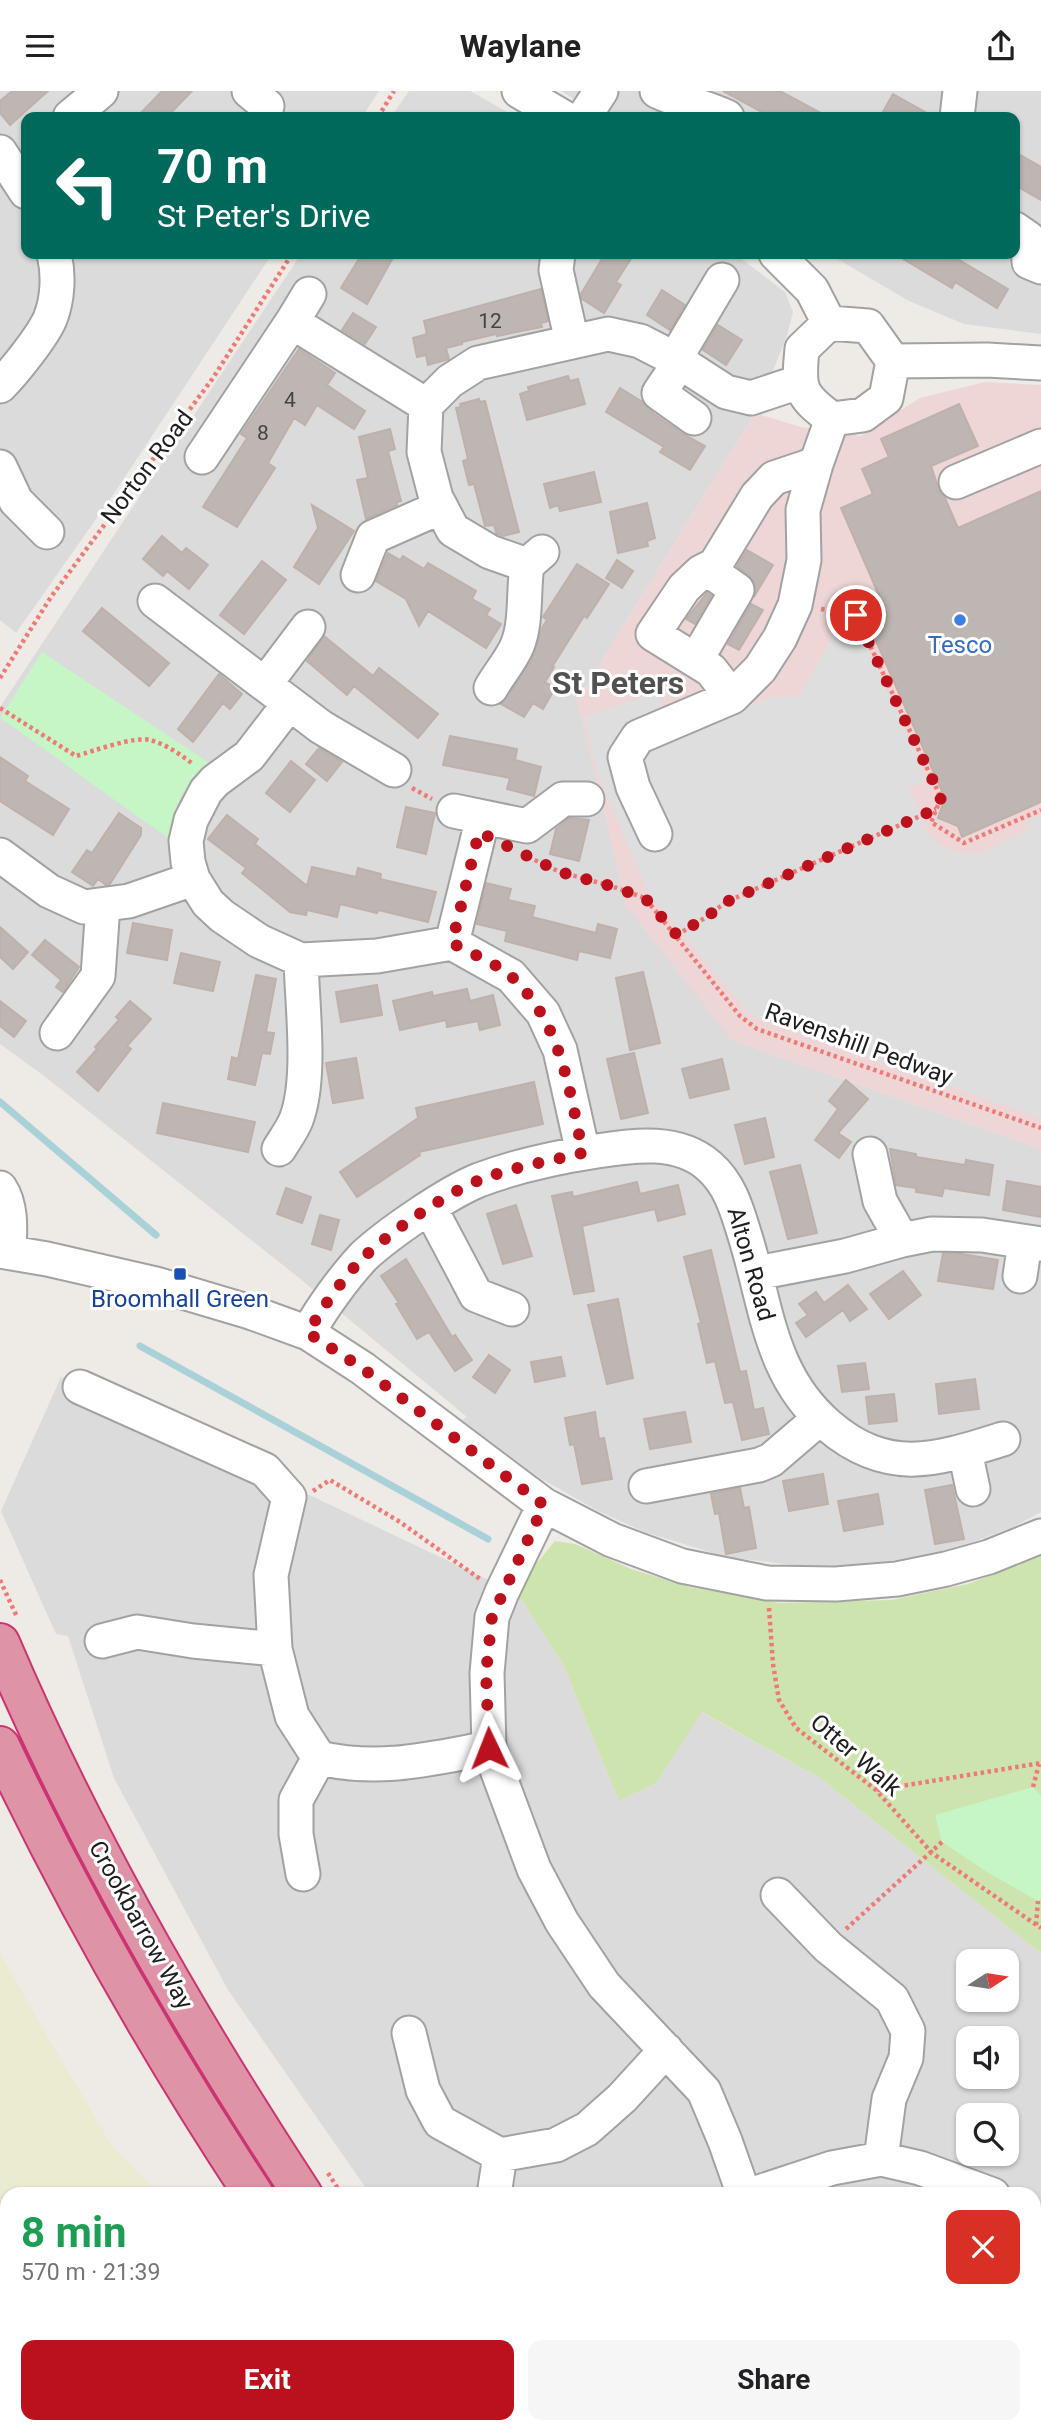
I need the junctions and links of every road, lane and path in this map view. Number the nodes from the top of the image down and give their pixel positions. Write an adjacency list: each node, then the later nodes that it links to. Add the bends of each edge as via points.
1 (101, 91): 7 (street)
2 (394, 91): 8 (path)
3 (519, 91): 9 (street)
4 (601, 91): 10 (street)
5 (657, 91): 11 (street)
6 (960, 91): 12 (street)
7 (76, 112)
8 (381, 112)
9 (555, 112)
10 (587, 112)
11 (716, 112)
12 (958, 112)
13 (12, 155): 14 (street)
14 (21, 179)
15 (55, 259): 26 (street, via 59,273 50,320)
16 (289, 259): 43 (path, Norton Road, via 213,378 51,597)
17 (557, 259): 21 (street)
18 (781, 259): 20 (street, via 812,290)
19 (722, 281): 22 (street)
20 (829, 323): 23 (street, via 869,326); 25 (street, via 802,349)
21 (572, 342): 22 (street, via 608,334 640,341); 27 (street, via 478,362)
22 (677, 361): 25 (street, via 726,392 751,398); 28 (street, via 659,393)
23 (893, 361): 24 (street); 29 (street, via 886,398 863,415)
24 (1041, 363)
25 (799, 382): 29 (street, via 812,404)
26 (0, 386)
27 (426, 405): 31 (street, via 300,308); 35 (street, via 424,452)
28 (694, 418)
29 (832, 419): 32 (street)
30 (1041, 446): 34 (street)
31 (202, 457)
32 (816, 464): 37 (street, via 774,478 757,496 715,565); 40 (street, via 803,510 804,560)
33 (0, 467): 36 (street, via 16,501)
34 (956, 482)
35 (441, 507): 38 (street, via 373,537); 44 (street, via 453,530 531,569 517,647)
36 (47, 532)
37 (706, 569): 42 (street, via 737,590); 42 (street, via 684,588 653,634)
38 (358, 575)
39 (155, 601): 45 (street)
40 (796, 605): 46 (street, via 760,669); 51 (path, via 856,615 941,798)
41 (308, 628): 45 (street)
42 (696, 660): 46 (street, via 711,670)
43 (0, 678)
44 (491, 688)
45 (277, 694): 48 (street, via 321,727); 49 (street, via 249,757)
46 (732, 697): 54 (street, via 638,737 625,757)
47 (0, 708): 49 (path, via 76,756 149,739 177,752)
48 (394, 770)
49 (215, 781): 56 (street, via 198,805 186,841)
50 (586, 800): 53 (street, via 563,799 527,826)
51 (936, 809): 52 (path, via 931,822 964,843); 58 (path, via 726,902)
52 (1041, 810)
53 (472, 820): 58 (path, Ravenshill Pedway, via 560,872 645,898); 59 (street)
54 (655, 834)
55 (0, 855): 57 (street, via 49,891 84,907)
56 (193, 879): 57 (street); 60 (street, via 222,916 259,941)
57 (103, 905): 61 (street, via 98,976)
58 (677, 935): 62 (path, Ravenshill Pedway, via 740,1016 757,1029)
59 (452, 943): 60 (street, via 377,956); 64 (street, via 511,976 543,1013 560,1050)
60 (301, 960): 63 (street, via 302,1092 296,1119)
61 (57, 1033)
62 (1041, 1128)
63 (279, 1149)
64 (583, 1153): 67 (street, Alton Road, via 501,1172); 71 (street, Alton Road, via 658,1146 683,1151 708,1165 726,1185)
65 (870, 1154): 68 (street, via 880,1201)
66 (0, 1188): 70 (street, via 10,1223)
67 (430, 1208): 73 (street, via 476,1295); 74 (street, Alton Road, via 365,1255)
68 (902, 1240): 69 (street, via 955,1233); 71 (street)
69 (1033, 1243): 72 (street)
70 (4, 1251): 74 (street, via 156,1284)
71 (757, 1273): 76 (street, Alton Road, via 774,1347 792,1385)
72 (1020, 1276)
73 (512, 1309)
74 (308, 1333): 82 (street, via 362,1368)
75 (80, 1387): 81 (street, via 265,1470)
76 (820, 1417): 78 (street, Alton Road, via 845,1439 890,1459); 79 (street, via 759,1465)
77 (1003, 1439): 78 (street, Alton Road)
78 (965, 1451): 80 (street)
79 (646, 1484)
80 (973, 1489)
81 (289, 1497): 86 (path, via 314,1491 330,1480); 89 (street, via 271,1575)
82 (544, 1505): 85 (street, via 612,1540 682,1566); 86 (street)
83 (1041, 1536): 85 (street, via 989,1557 897,1579)
84 (0, 1580): 87 (path)
85 (767, 1583): 95 (path, Otter Walk, via 779,1700 796,1728)
86 (502, 1592): 91 (street, via 492,1617 486,1673)
87 (8, 1630): 107 (highway, Crookbarrow Way, via 110,1875 245,2107)
88 (102, 1641): 89 (street, via 137,1632)
89 (275, 1649): 92 (street, via 292,1716)
90 (0, 1746): 108 (highway, Crookbarrow Way, via 44,1839 119,1976)
91 (489, 1748): 92 (street, via 397,1765 348,1765); 104 (street, via 534,1869 562,1922 604,1985)
92 (319, 1758): 98 (street, via 296,1800)
93 (1040, 1763): 94 (path); 95 (path)
94 (1033, 1787)
95 (876, 1790): 97 (path, Otter Walk)
96 (942, 1842): 97 (path)
97 (932, 1853): 101 (path, Otter Walk); 102 (path)
98 (303, 1874)
99 (778, 1895): 102 (street)
100 (1038, 1901): 101 (path)
101 (1038, 1927)
102 (828, 1947): 106 (street, via 891,1999 908,2031 906,2058 889,2099)
103 (408, 2033): 105 (street, via 423,2090 440,2122)
104 (666, 2050): 105 (street, via 587,2129 555,2145); 110 (street, via 704,2091)
105 (500, 2155): 109 (street)
106 (881, 2159): 111 (street, via 832,2168); 112 (street)
107 (315, 2183)
108 (249, 2187)
109 (495, 2187)
110 (741, 2187)
111 (774, 2187)
112 (971, 2187)

